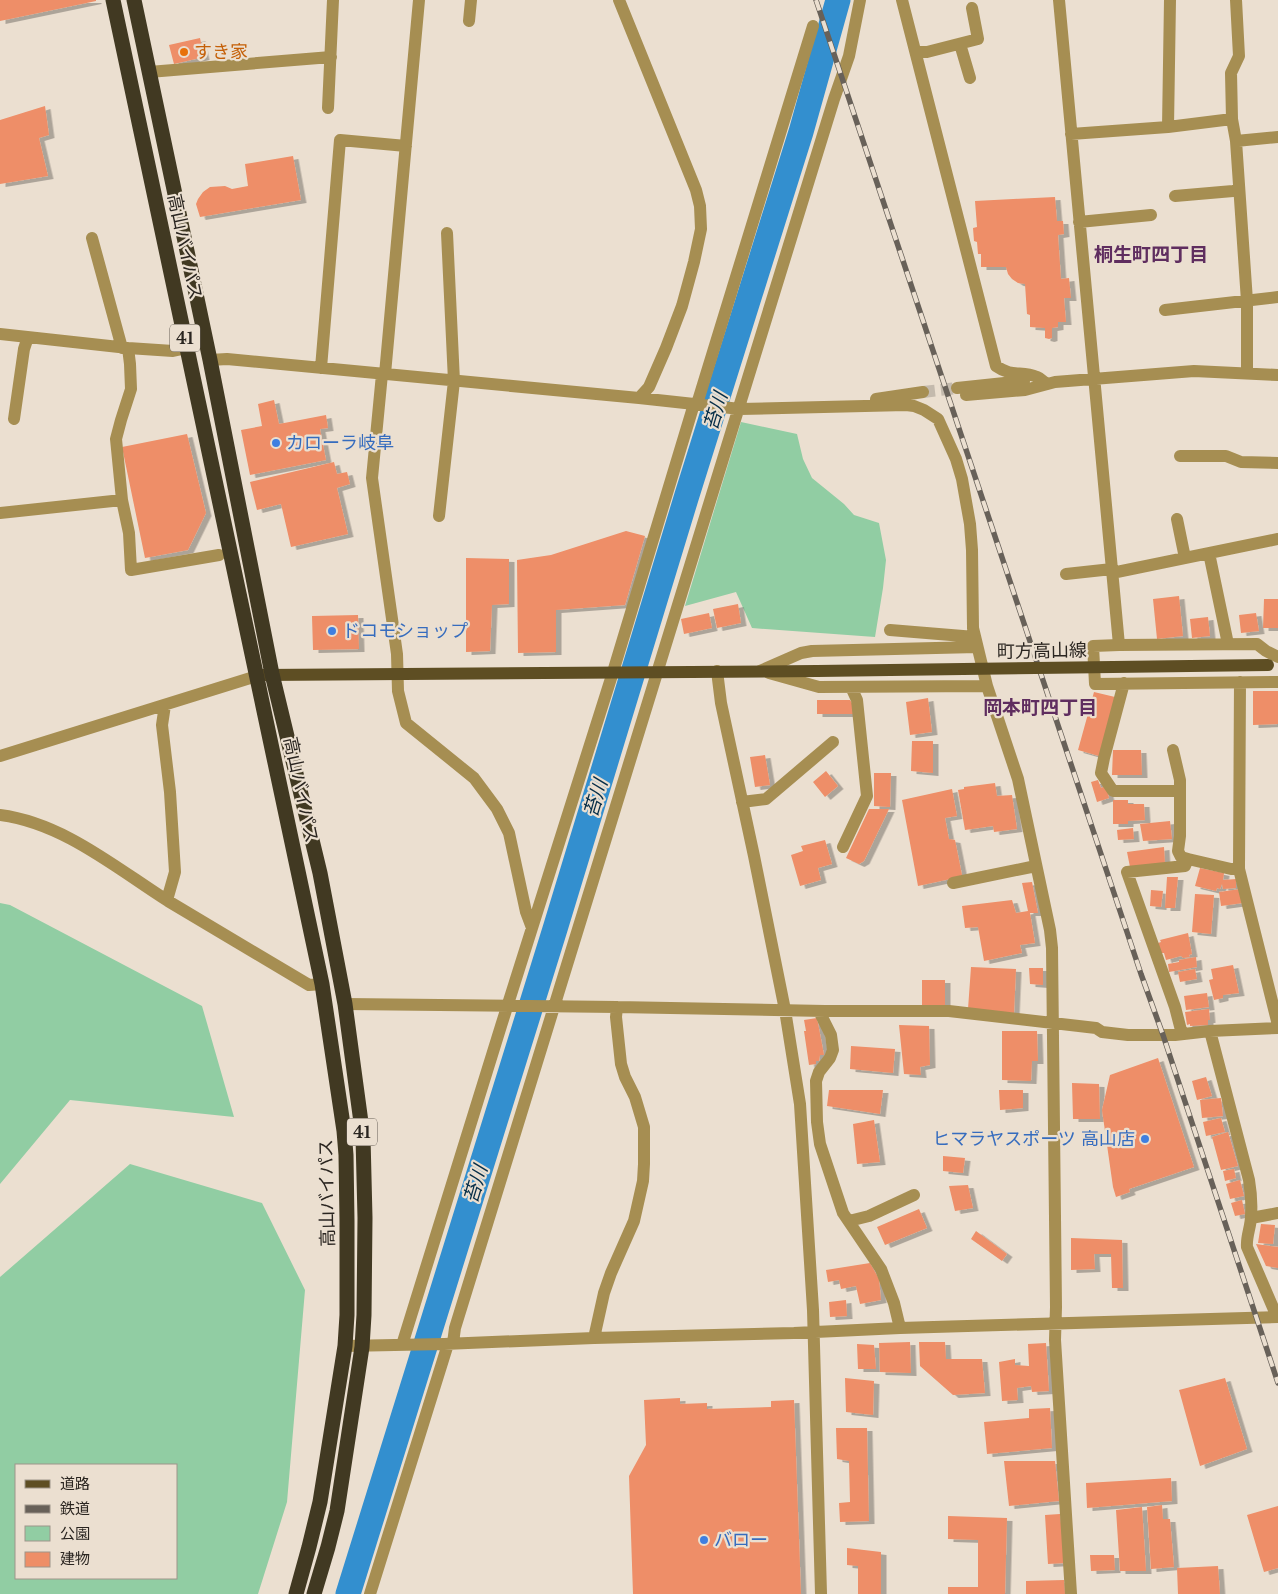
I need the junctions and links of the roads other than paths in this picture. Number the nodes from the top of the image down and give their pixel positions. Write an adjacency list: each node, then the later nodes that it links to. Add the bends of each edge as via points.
1 (113, 0): 39 (highway, 高山バイパス / 41)
2 (134, 0): 18 (highway, 高山バイパス / 41)
3 (333, 0): 17 (street)
4 (419, 0): 26 (street)
5 (472, 0): 13 (street)
6 (619, 0): 50 (street, via 696,190 701,218 699,240 682,306 649,387)
7 (860, 0): 53 (street, via 850,56)
8 (902, 0): 16 (street)
9 (1058, 0): 23 (street)
10 (1170, 0): 22 (street)
11 (1236, 0): 21 (street, via 1239,56 1231,73)
12 (972, 8): 15 (street, via 978,39)
13 (469, 21)
14 (813, 26): 51 (street)
15 (960, 44): 16 (street); 19 (street)
16 (916, 52): 47 (street, via 996,366 1011,374 1030,375)
17 (331, 57): 18 (street); 20 (street)
18 (149, 72): 40 (highway, 高山バイパス / 41)
19 (970, 78)
20 (328, 108)
21 (1232, 119): 22 (street); 25 (street)
22 (1168, 127): 23 (street)
23 (1071, 134): 30 (street)
24 (1278, 138): 25 (street)
25 (1236, 141): 27 (street)
26 (406, 146): 41 (street, via 340,140); 43 (street)
27 (1239, 190): 28 (street); 34 (street)
28 (1174, 196)
29 (1152, 215): 30 (street)
30 (1079, 222): 45 (street)
31 (447, 233): 46 (street)
32 (92, 238): 38 (street)
33 (1278, 297): 34 (street)
34 (1247, 301): 35 (street); 42 (street)
35 (1164, 310)
36 (0, 334): 37 (street)
37 (28, 337): 38 (street); 54 (street)
38 (125, 348): 39 (street, via 173,351); 57 (street, via 132,389 116,439)
39 (187, 348): 77 (highway, 高山バイパス / 41, via 231,556)
40 (210, 360): 41 (street); 77 (highway, 高山バイパス / 41)
41 (321, 368): 43 (street)
42 (1247, 373): 44 (street); 45 (street, via 1194,371)
43 (383, 374): 46 (street); 76 (street, via 372,478 397,654)
44 (1278, 375)
45 (1094, 380): 47 (street); 65 (street)
46 (454, 381): 50 (street); 59 (street)
47 (1044, 382): 49 (street, via 1025,390)
48 (923, 392): 52 (street)
49 (961, 392)
50 (639, 398): 51 (street)
51 (697, 404): 53 (street); 74 (street, via 655,530)
52 (846, 406): 53 (street); 68 (street, via 914,406 938,419 956,459 967,502)
53 (737, 408): 75 (street)
54 (14, 419)
55 (1180, 456): 56 (street, via 1226,456 1241,462)
56 (1278, 462)
57 (122, 500): 58 (street); 63 (street, via 129,533 131,570)
58 (0, 513)
59 (439, 516)
60 (1177, 519): 64 (street)
61 (1278, 539): 62 (street)
62 (1208, 553): 64 (street); 69 (street)
63 (219, 555)
64 (1185, 558): 65 (street)
65 (1112, 571): 66 (street); 70 (street)
66 (1066, 574)
67 (890, 630): 68 (street)
68 (976, 642): 73 (street, via 812,651); 81 (street)
69 (1228, 644): 70 (street); 71 (street, via 1256,644)
70 (1119, 645): 80 (street, via 1094,646 1095,684)
71 (1275, 663): 73 (main road, 町方高山線, bridge)
72 (717, 671): 73 (main road, 町方高山線); 75 (main road, 町方高山線); 88 (street, via 720,703)
73 (760, 671): 82 (street, via 818,687)
74 (614, 672): 75 (main road); 76 (main road); 96 (street)
75 (656, 672): 100 (street)
76 (397, 674): 77 (main road); 96 (street, via 406,723 474,778 497,809 509,833)
77 (265, 675): 83 (street); 97 (highway, 高山バイパス / 41); 98 (highway, 高山バイパス / 41, via 320,874)
78 (1240, 682): 79 (street); 80 (street); 93 (street)
79 (1278, 682)
80 (1124, 683): 87 (street, via 1101,773 1113,791)
81 (987, 686): 82 (street); 92 (street, via 1018,779)
82 (851, 687): 90 (street, via 856,700 867,796)
83 (165, 704): 86 (street); 95 (street, via 162,725 175,872)
84 (833, 742): 88 (street, via 766,799)
85 (1173, 750): 87 (street)
86 (0, 756)
87 (1180, 791): 91 (street, via 1178,851 1181,857)
88 (742, 802): 102 (street)
89 (0, 815): 95 (street, via 46,828 79,844)
90 (843, 847)
91 (1188, 858): 93 (street); 107 (street, via 1185,866 1127,872)
92 (1036, 866): 94 (street); 104 (street, via 1052,948)
93 (1240, 869): 105 (street)
94 (953, 883)
95 (167, 900): 97 (street, via 309,984)
96 (532, 928): 99 (street)
97 (322, 984): 119 (highway, 高山バイパス / 41, via 346,1155)
98 (344, 1004): 99 (street); 120 (highway, 高山バイパス / 41, via 363,1137)
99 (510, 1006): 100 (street); 118 (street)
100 (551, 1007): 101 (street); 117 (street)
101 (617, 1007): 102 (street); 116 (street, via 621,1064 644,1127 644,1164 634,1222 604,1292)
102 (785, 1010): 103 (street); 115 (street, via 800,1104)
103 (819, 1011): 104 (street, via 949,1011); 111 (street, via 831,1035 833,1050 816,1082 820,1144 843,1213)
104 (1053, 1024): 107 (street, via 1128,1035); 113 (street)
105 (1278, 1027): 106 (street)
106 (1210, 1031): 107 (street); 110 (street, via 1250,1180)
107 (1182, 1034)
108 (914, 1195): 111 (street)
109 (1278, 1213): 110 (street)
110 (1251, 1218): 112 (street, via 1246,1241)
111 (850, 1222): 114 (street, via 881,1269)
112 (1277, 1317): 113 (street)
113 (1055, 1324): 114 (street); 125 (street)
114 (900, 1328): 115 (street)
115 (812, 1332): 116 (street); 124 (street)
116 (594, 1338): 117 (street)
117 (448, 1344): 118 (street); 123 (street)
118 (404, 1345): 120 (street)
119 (345, 1346): 120 (street); 121 (highway, 高山バイパス / 41, via 320,1502)
120 (362, 1347): 122 (highway, 高山バイパス / 41, via 337,1511)
121 (296, 1594)
122 (314, 1594)
123 (370, 1594)
124 (821, 1594)
125 (1071, 1594)

